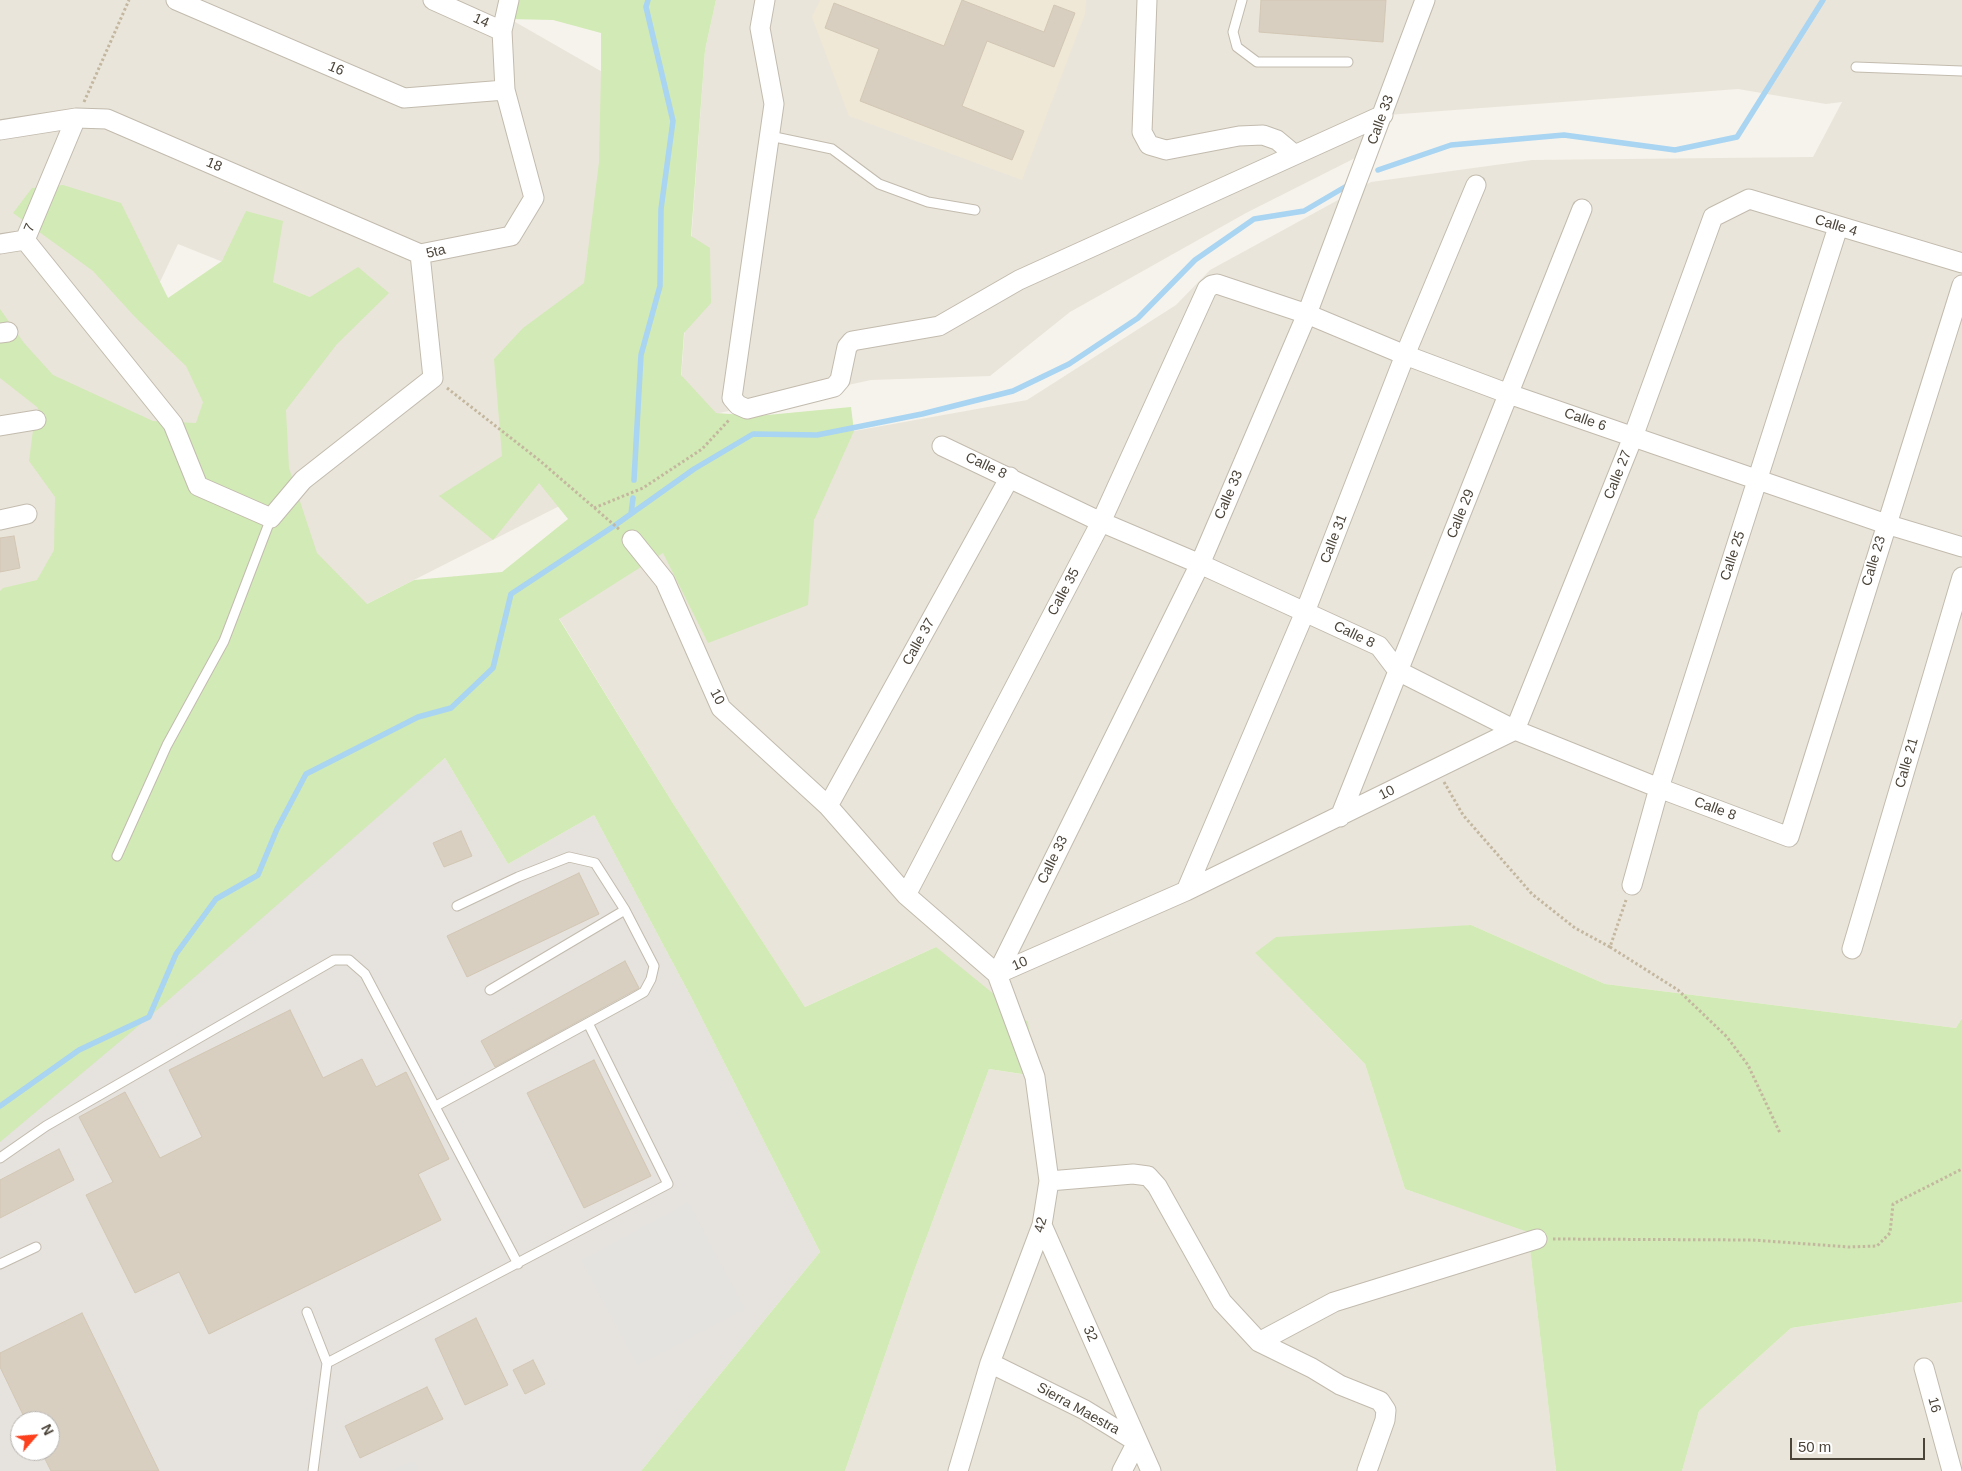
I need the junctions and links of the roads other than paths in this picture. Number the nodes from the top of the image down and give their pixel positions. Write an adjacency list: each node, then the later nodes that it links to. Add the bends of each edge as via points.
1 (176, 0): 12 (street, 16, via 404,98)
2 (433, 0): 8 (street, 14)
3 (509, 0): 8 (street, 5ta)
4 (765, 0): 16 (street, via 760,28 774,104)
5 (1147, 0): 17 (street, via 1142,132 1149,145 1166,150 1239,136 1263,135 1277,140)
6 (1242, 0): 9 (lane, via 1234,32 1237,47 1256,62)
7 (1424, 0): 13 (street, Calle 33)
8 (502, 31): 12 (street, 5ta)
9 (1348, 62)
10 (1856, 66): 11 (lane)
11 (1962, 71)
12 (505, 90): 25 (street, 5ta, via 534,198 511,236)
13 (1383, 115): 17 (street); 29 (street, Calle 33)
14 (76, 118): 15 (street, 18); 23 (street, 7); 25 (street, 18, via 107,118)
15 (0, 130)
16 (770, 136): 17 (street, via 732,398 747,409 834,387 840,380 847,347 852,341 939,326 1018,280); 20 (lane, via 832,149 879,184 928,202)
17 (1295, 155)
18 (1476, 186): 30 (street, Calle 31)
19 (1582, 209): 31 (street, Calle 29)
20 (975, 210)
21 (1713, 217): 22 (street, Calle 4, via 1749,199); 34 (street, Calle 27)
22 (1838, 227): 26 (street, Calle 4); 37 (street, Calle 25)
23 (25, 240): 24 (street); 39 (street, 7, via 173,424 198,486)
24 (0, 244)
25 (420, 254): 39 (street, 5ta, via 433,378 303,480)
26 (1962, 263)
27 (1212, 285): 29 (street, Calle 6); 41 (street, Calle 35, via 1207,289)
28 (1962, 285): 42 (street, Calle 23)
29 (1307, 314): 30 (street, Calle 6); 45 (street, Calle 33)
30 (1405, 355): 31 (street, Calle 6); 47 (street, Calle 31)
31 (1509, 394): 34 (street, Calle 6); 48 (street, Calle 29)
32 (36, 420): 33 (street)
33 (0, 426)
34 (1633, 437): 37 (street, Calle 6); 49 (street, Calle 27)
35 (942, 446): 36 (street, Calle 8)
36 (1010, 477): 41 (street, Calle 8); 51 (street, Calle 37)
37 (1757, 480): 42 (street, Calle 6); 50 (street, Calle 25)
38 (27, 514): 40 (street)
39 (271, 518): 54 (lane, via 224,641 167,745)
40 (0, 520)
41 (1101, 522): 45 (street, Calle 8); 57 (street, Calle 35)
42 (1886, 524): 44 (street, Calle 6); 53 (street, Calle 23)
43 (632, 540): 51 (street, 10, via 666,581 721,708)
44 (1962, 547)
45 (1200, 564): 47 (street, Calle 8); 61 (street, Calle 33)
46 (1962, 577): 60 (street, Calle 21)
47 (1306, 612): 48 (street, Calle 8, via 1379,646); 56 (street, Calle 31)
48 (1398, 671): 49 (street, Calle 8); 52 (street, Calle 29)
49 (1515, 730): 50 (street, Calle 8); 52 (street, 10)
50 (1659, 788): 53 (street, Calle 8); 55 (street, Calle 25)
51 (828, 806): 57 (street, 10)
52 (1340, 817): 56 (street, 10)
53 (1789, 837)
54 (116, 856)
55 (1632, 885)
56 (1186, 890): 61 (street, 10)
57 (906, 895): 61 (street, 10)
58 (458, 906): 59 (lane, via 568,857 595,863)
59 (625, 910): 62 (lane); 63 (lane, via 654,966 651,979 644,992)
60 (1852, 949)
61 (997, 974): 66 (street, 42, via 1035,1076)
62 (490, 990)
63 (588, 1023): 64 (lane); 71 (lane, via 668,1184)
64 (436, 1106): 65 (lane, via 365,974 349,960 334,960 46,1126); 71 (lane)
65 (0, 1158)
66 (1049, 1181): 67 (street, 42); 73 (street, via 1133,1174 1148,1176 1157,1186 1222,1302)
67 (1042, 1225): 75 (street, 42); 77 (street, 32)
68 (1537, 1239): 73 (street, via 1334,1302)
69 (36, 1246): 70 (lane)
70 (0, 1264)
71 (518, 1264): 74 (lane)
72 (307, 1312): 74 (lane)
73 (1259, 1342): 82 (street, via 1340,1385 1380,1401 1386,1410 1385,1420)
74 (327, 1363): 78 (lane)
75 (990, 1363): 77 (street, Sierra Maestra, via 1086,1410); 79 (street, 42)
76 (1924, 1368): 83 (street, 16)
77 (1137, 1442): 80 (street); 81 (street)
78 (313, 1471)
79 (958, 1471)
80 (1122, 1471)
81 (1151, 1471)
82 (1367, 1471)
83 (1952, 1471)

